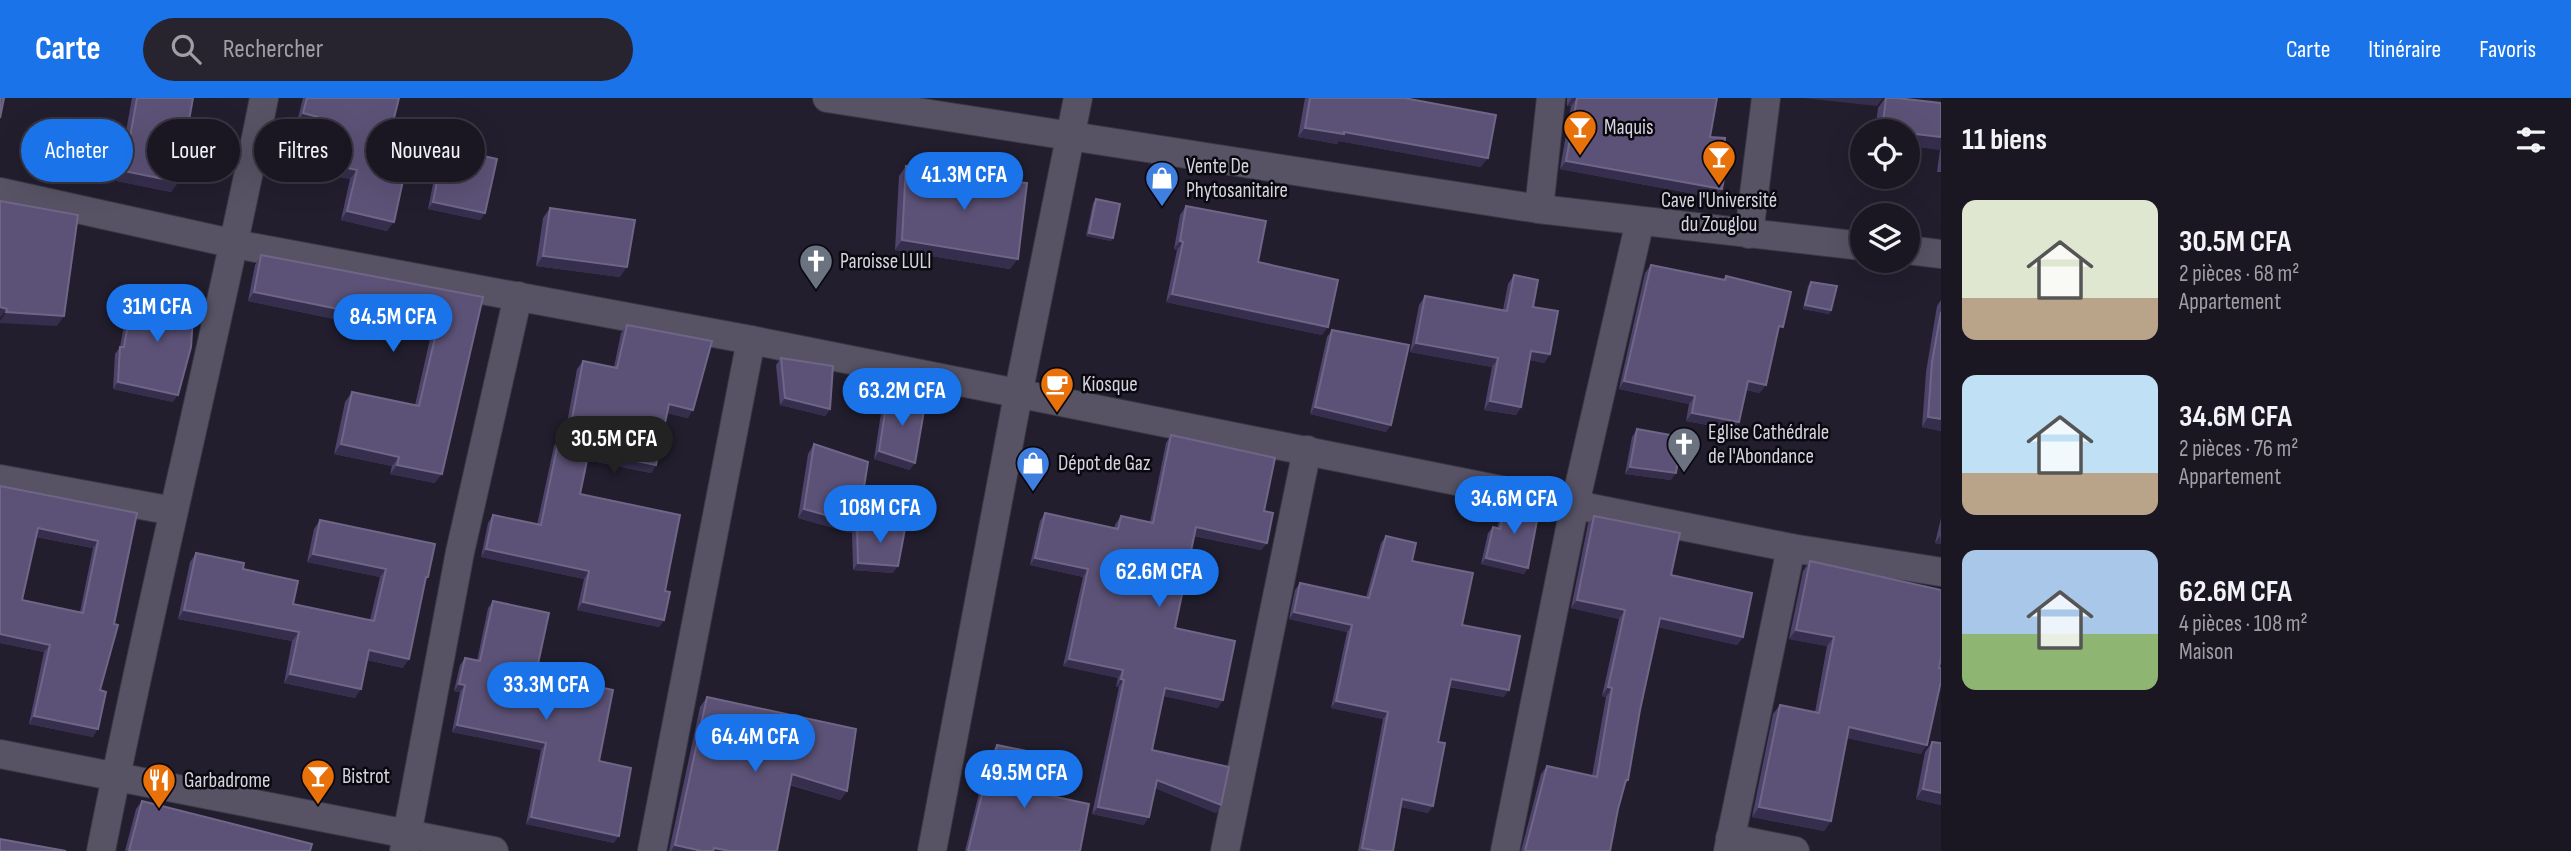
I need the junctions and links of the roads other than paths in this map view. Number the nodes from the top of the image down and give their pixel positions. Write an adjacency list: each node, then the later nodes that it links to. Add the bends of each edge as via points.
1 (264, 98): 11 (street)
2 (827, 98): 6 (street)
3 (1079, 98): 6 (street)
4 (1551, 98): 8 (street)
5 (1766, 98): 10 (street)
6 (1071, 138): 8 (street); 17 (street)
7 (0, 192): 11 (street)
8 (1539, 209): 9 (street)
9 (1640, 221): 10 (street); 20 (street)
10 (1749, 234): 12 (street)
11 (235, 244): 15 (street); 21 (street)
12 (1850, 245)
13 (1920, 251): 14 (street)
14 (1941, 254)
15 (518, 296): 16 (street); 26 (street, via 460,552)
16 (751, 340): 17 (street); 30 (street)
17 (1018, 395): 18 (street); 31 (street)
18 (1307, 450): 20 (street); 32 (street)
19 (0, 479): 21 (street)
20 (1575, 504): 22 (street); 33 (street)
21 (173, 511): 25 (street)
22 (1791, 548): 23 (street); 27 (street)
23 (1941, 572)
24 (0, 754): 25 (street)
25 (115, 777): 26 (street); 28 (street)
26 (405, 843): 29 (street)
27 (1729, 844): 34 (street)
28 (101, 851)
29 (494, 851)
30 (652, 851)
31 (932, 851)
32 (1225, 851)
33 (1505, 851)
34 (1795, 851)

